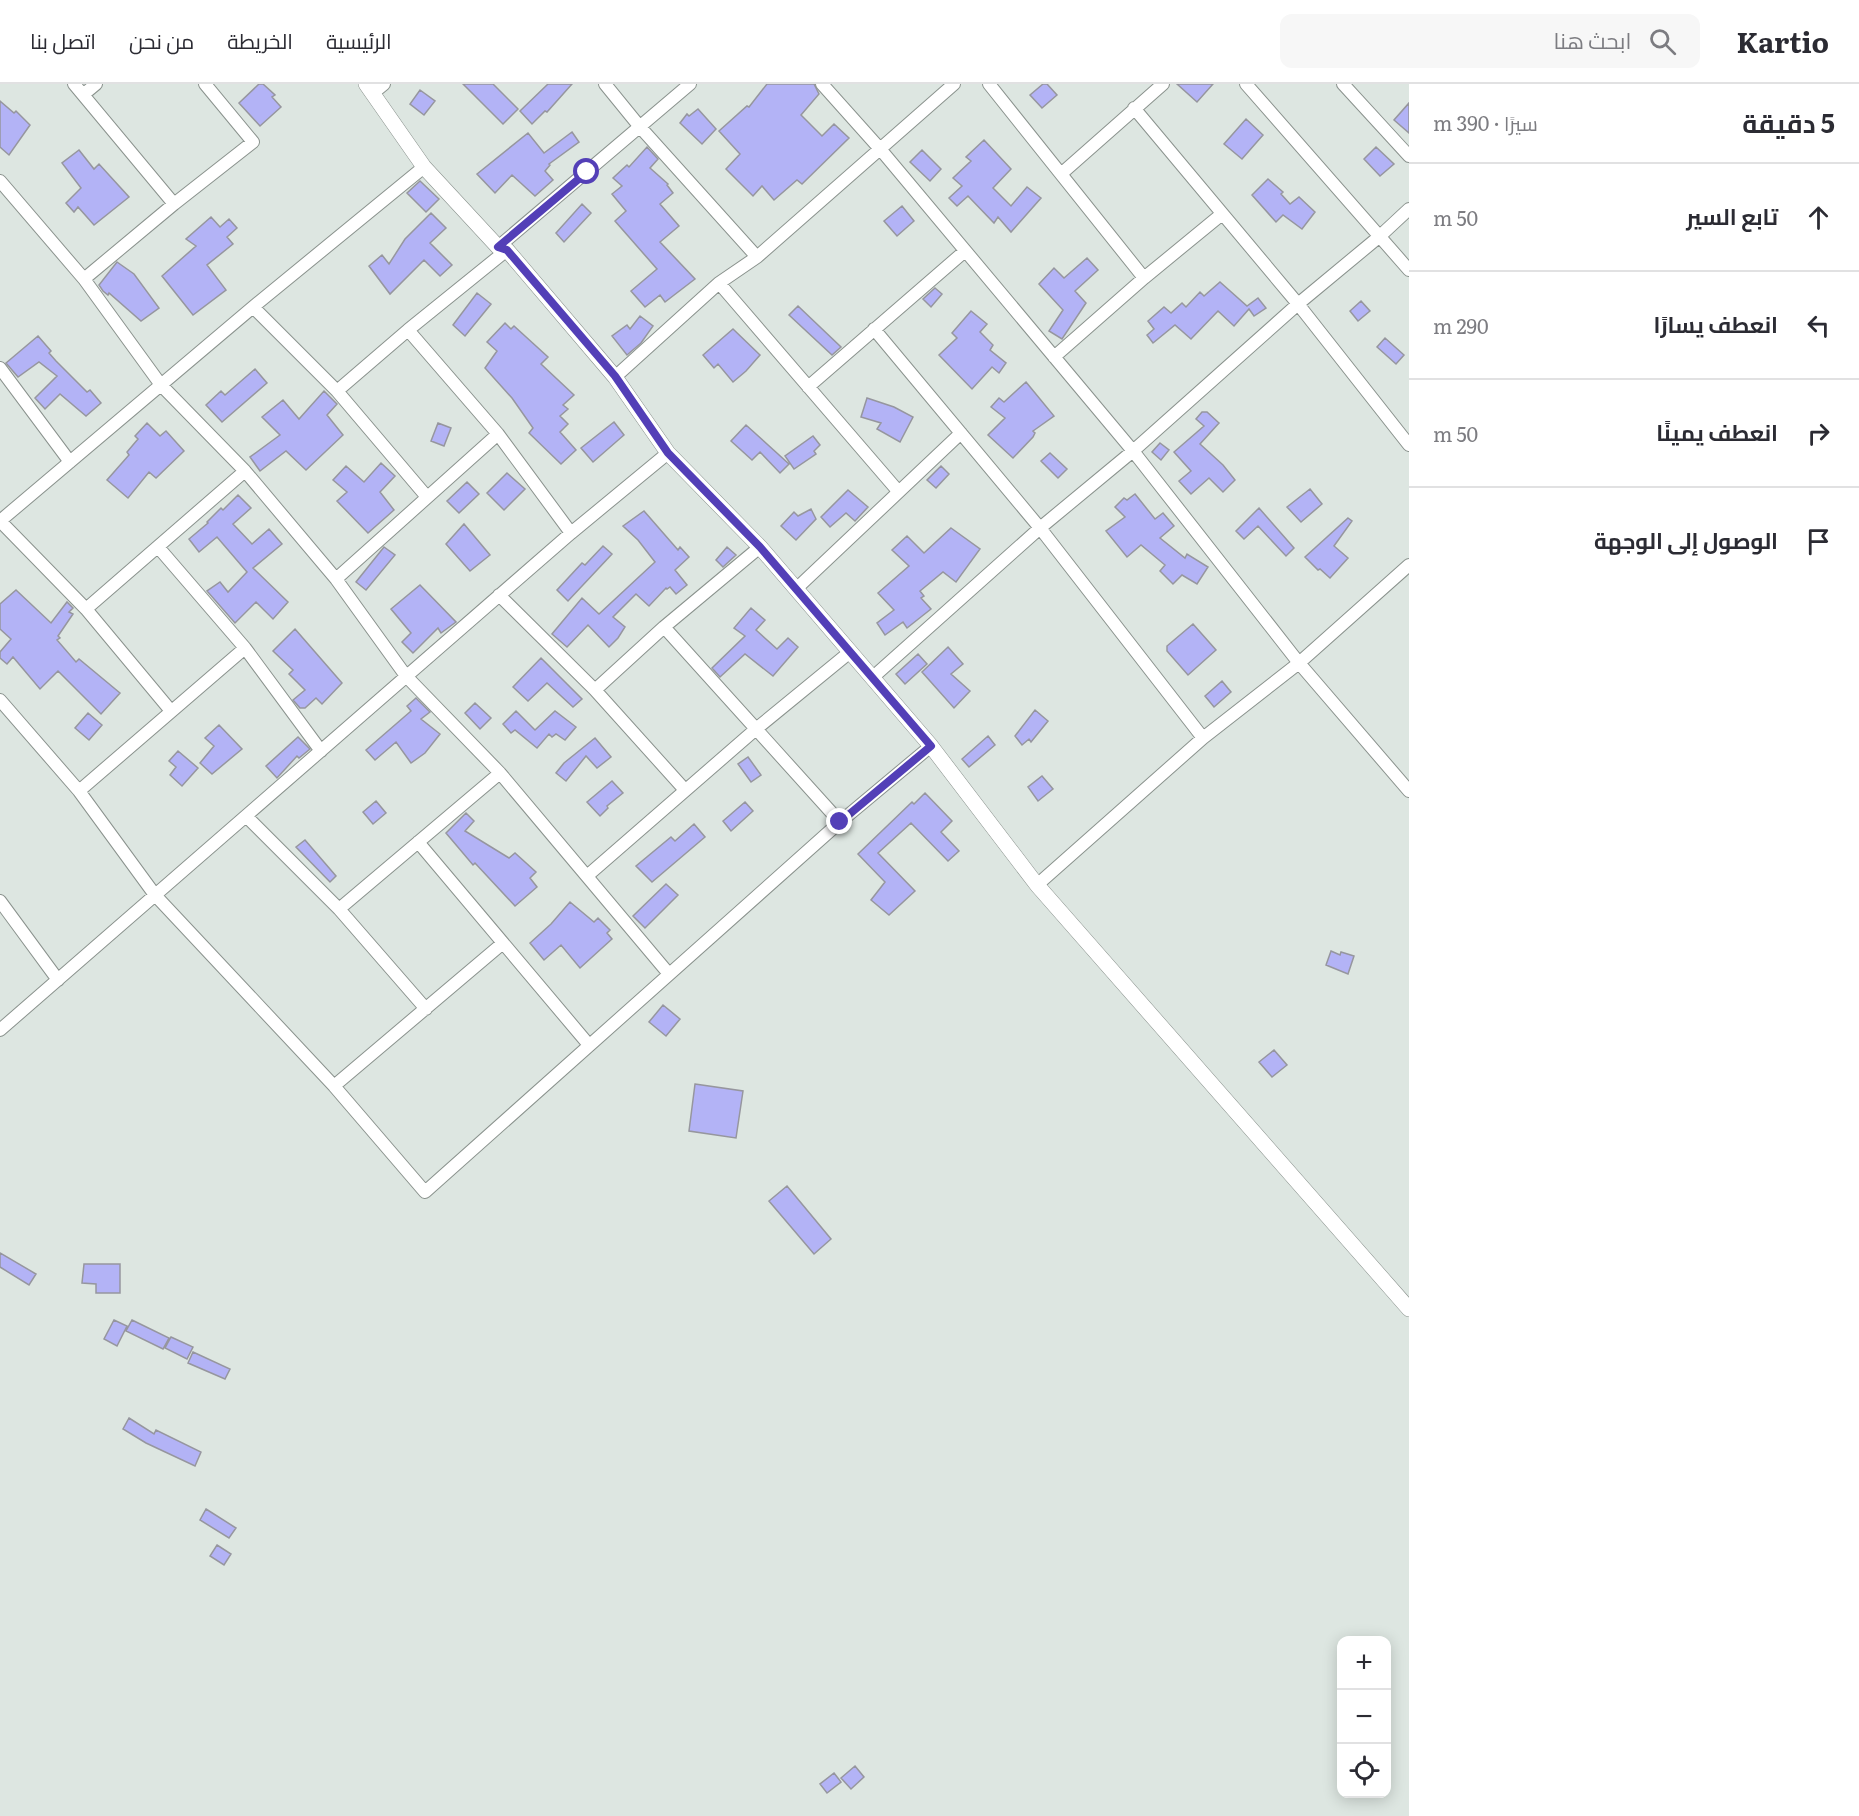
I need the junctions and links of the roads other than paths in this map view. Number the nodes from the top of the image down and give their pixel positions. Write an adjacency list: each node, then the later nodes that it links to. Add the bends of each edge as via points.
1 (74, 84): 13 (street)
2 (96, 84): 13 (street)
3 (205, 84): 21 (street, via 254,142)
4 (606, 84): 15 (street)
5 (690, 84): 15 (street)
6 (822, 84): 16 (street)
7 (954, 84): 16 (street)
8 (989, 84): 19 (street)
9 (1163, 84): 14 (street)
10 (1246, 84): 24 (street)
11 (1343, 84): 17 (street)
12 (374, 87): 18 (street)
13 (84, 94): 21 (street)
14 (1134, 108): 19 (street); 23 (street)
15 (640, 127): 25 (street); 27 (street)
16 (881, 150): 26 (street); 27 (street)
17 (1409, 156)
18 (424, 167): 25 (street); 33 (street)
19 (1061, 174): 29 (street)
20 (0, 181): 30 (street)
21 (174, 204): 30 (street)
22 (1409, 209): 24 (street)
23 (1222, 214): 29 (street); 32 (street)
24 (1380, 236): 28 (street); 32 (street)
25 (502, 248): 35 (street); 38 (street)
26 (965, 251): 34 (street); 36 (street)
27 (757, 257): 31 (street)
28 (1409, 270)
29 (1144, 278): 36 (street)
30 (84, 279): 39 (street)
31 (719, 283): 38 (street); 40 (street)
32 (1298, 304): 44 (street); 45 (street)
33 (253, 307): 39 (street); 41 (street)
34 (874, 329): 40 (street); 43 (street)
35 (408, 330): 41 (street); 42 (street)
36 (1054, 357): 45 (street)
37 (0, 368): 47 (street)
38 (615, 376): 46 (street)
39 (160, 386): 47 (street); 48 (street)
40 (808, 387): 49 (street)
41 (337, 391): 50 (street)
42 (498, 434): 50 (street); 53 (street)
43 (961, 434): 49 (street); 52 (street)
44 (1409, 445)
45 (1133, 452): 52 (street); 64 (street)
46 (668, 453): 53 (street); 55 (street)
47 (70, 462): 51 (street)
48 (245, 471): 54 (street); 57 (street)
49 (898, 491): 58 (street)
50 (427, 497): 57 (street)
51 (0, 521): 60 (street)
52 (1040, 528): 66 (street); 71 (street)
53 (571, 533): 59 (street)
54 (158, 547): 60 (street); 62 (street)
55 (760, 547): 58 (street); 61 (street)
56 (1409, 565): 64 (street)
57 (336, 579): 65 (street)
58 (796, 589): 63 (street)
59 (499, 596): 65 (street); 67 (street)
60 (86, 609): 69 (street)
61 (664, 627): 67 (street); 70 (street)
62 (245, 648): 69 (street); 73 (street)
63 (850, 652): 66 (street); 70 (street)
64 (1299, 663): 71 (street); 77 (street)
65 (406, 676): 73 (street); 74 (street)
66 (872, 678): 72 (street)
67 (596, 690): 75 (street)
68 (0, 700): 76 (street)
69 (171, 711): 76 (street)
70 (756, 729): 75 (street); 79 (street)
71 (1203, 738): 82 (street)
72 (931, 746): 79 (street); 82 (street)
73 (321, 751): 78 (street)
74 (500, 773): 80 (street); 81 (street)
75 (685, 790): 81 (street)
76 (79, 791): 83 (street)
77 (1409, 791)
78 (246, 816): 83 (street); 85 (street)
79 (840, 822): 87 (street)
80 (418, 842): 85 (street); 86 (street)
81 (587, 876): 87 (street)
82 (1037, 885): 93 (street)
83 (155, 895): 88 (street); 92 (street)
84 (0, 901): 88 (street)
85 (339, 909): 89 (street)
86 (503, 943): 89 (street); 91 (street)
87 (669, 974): 91 (street)
88 (58, 980): 90 (street)
89 (426, 1009): 92 (street)
90 (0, 1030)
91 (589, 1045): 92 (street, via 425,1192)
92 (334, 1086)
93 (1409, 1309)

